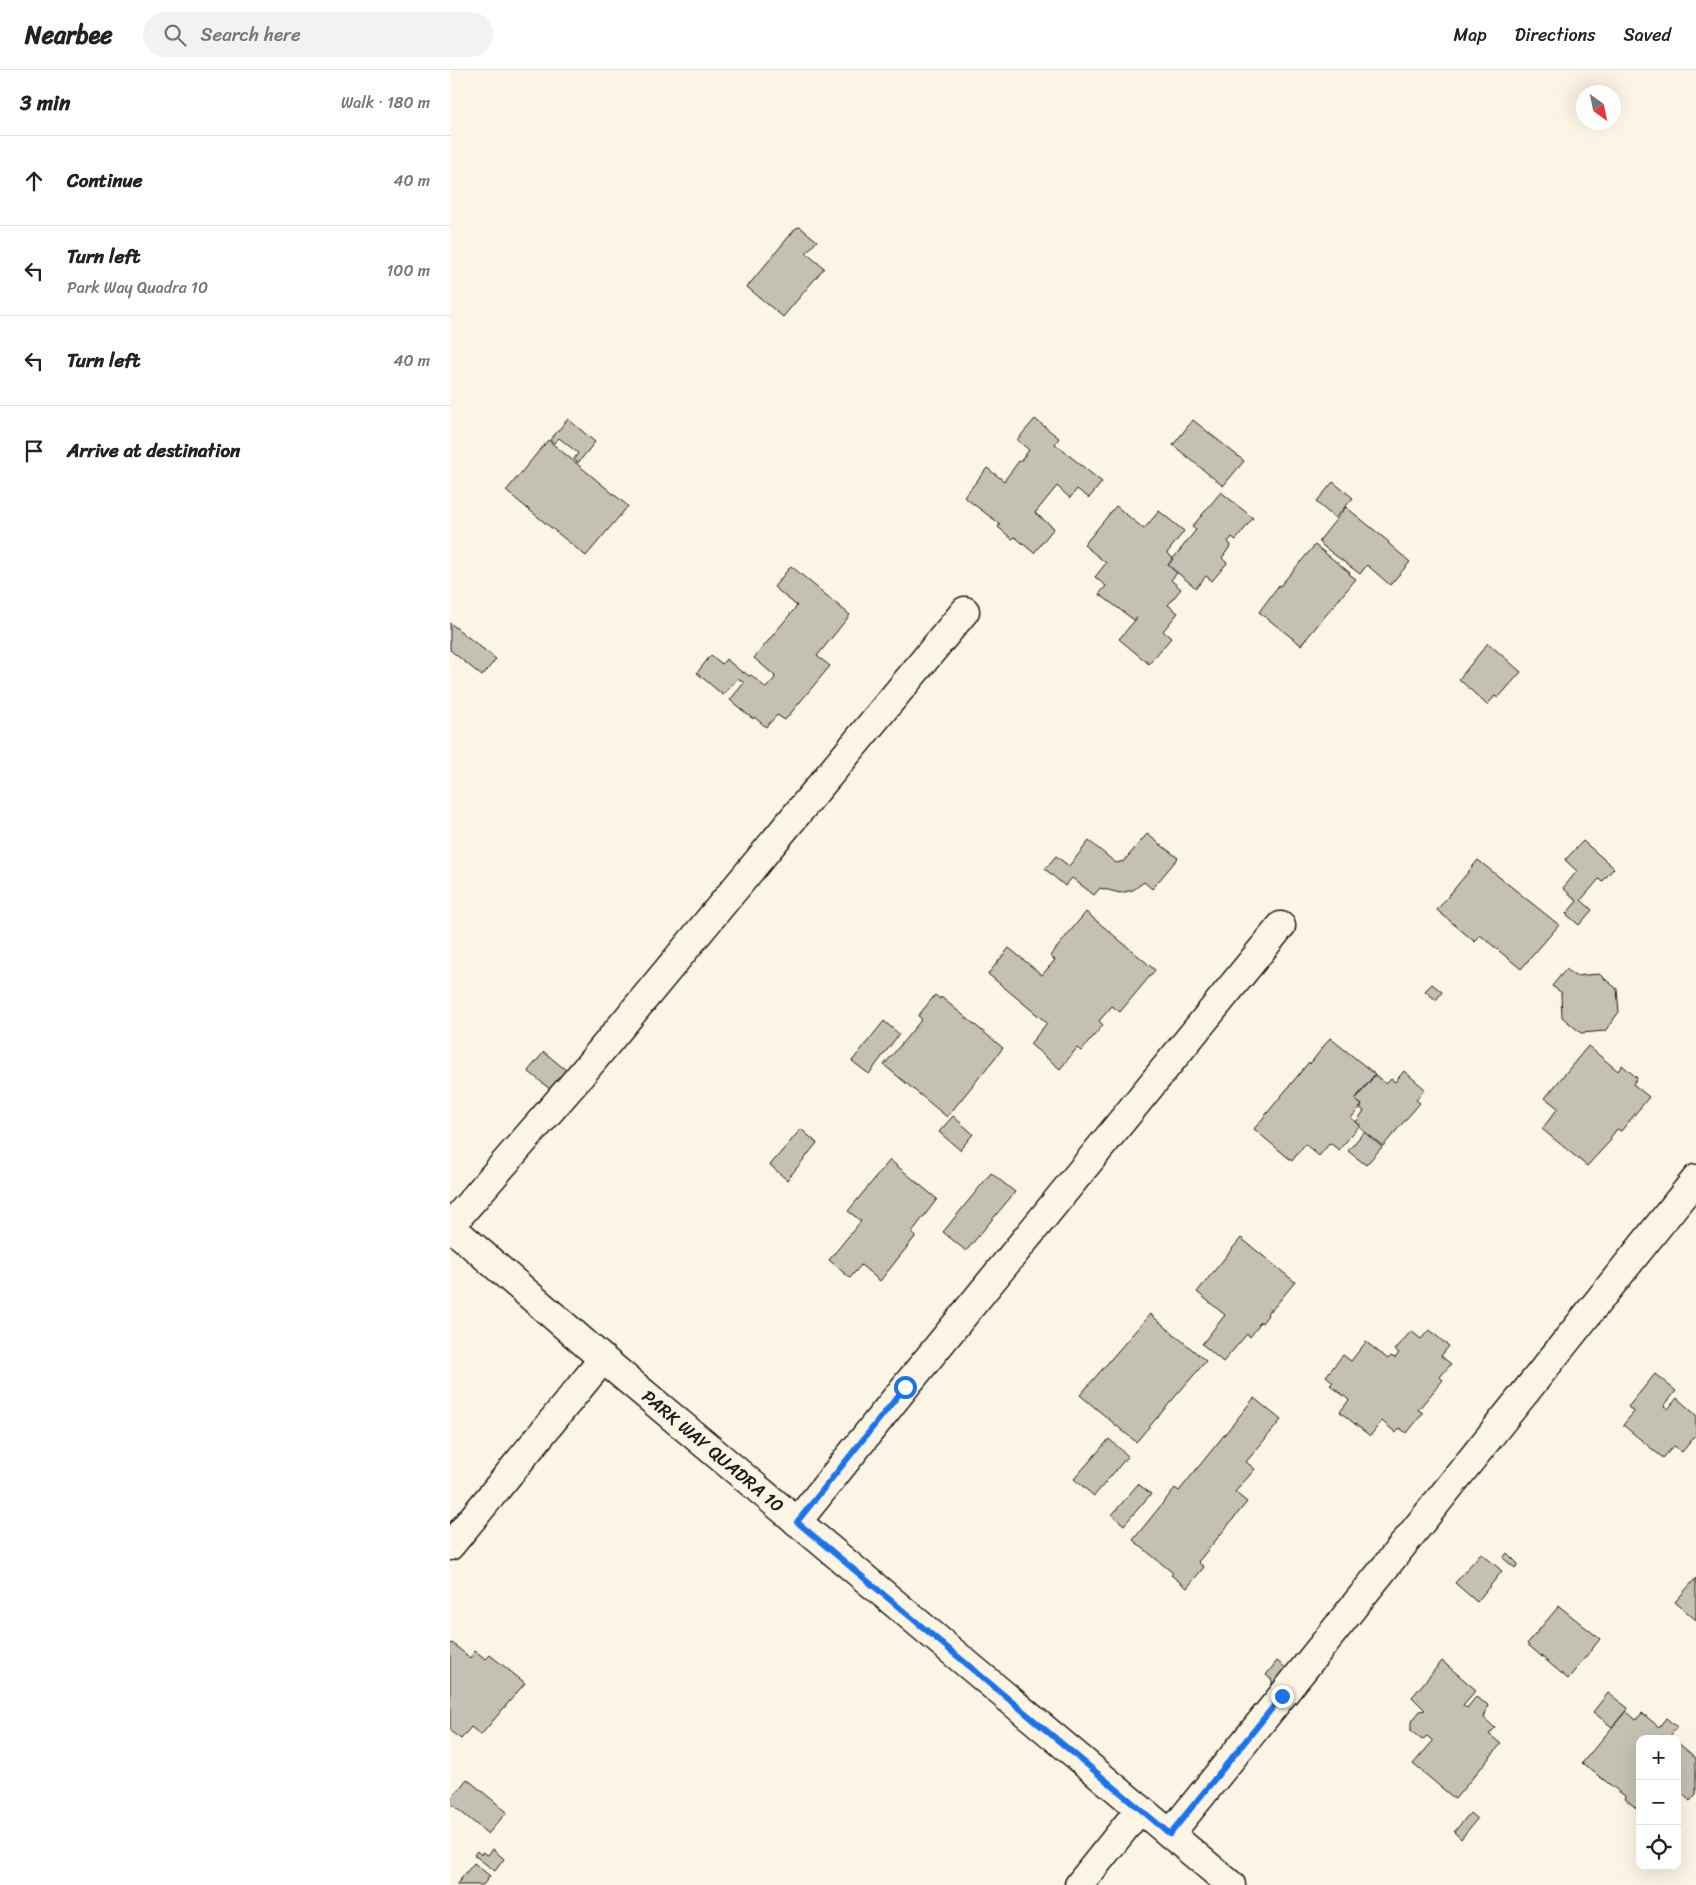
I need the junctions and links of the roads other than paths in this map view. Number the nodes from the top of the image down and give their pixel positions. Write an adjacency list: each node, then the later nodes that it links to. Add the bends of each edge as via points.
1 (965, 611): 4 (street, via 575,1082)
2 (1281, 926): 6 (street)
3 (1696, 1178): 9 (street)
4 (450, 1226): 5 (street, PARK WAY QUADRA 10)
5 (603, 1359): 6 (street, PARK WAY QUADRA 10); 7 (street)
6 (797, 1522): 8 (street, PARK WAY QUADRA 10)
7 (450, 1546)
8 (1140, 1809): 9 (street, PARK WAY QUADRA 10); 10 (street)
9 (1170, 1834): 11 (street, PARK WAY QUADRA 10)
10 (1079, 1885)
11 (1231, 1885)

